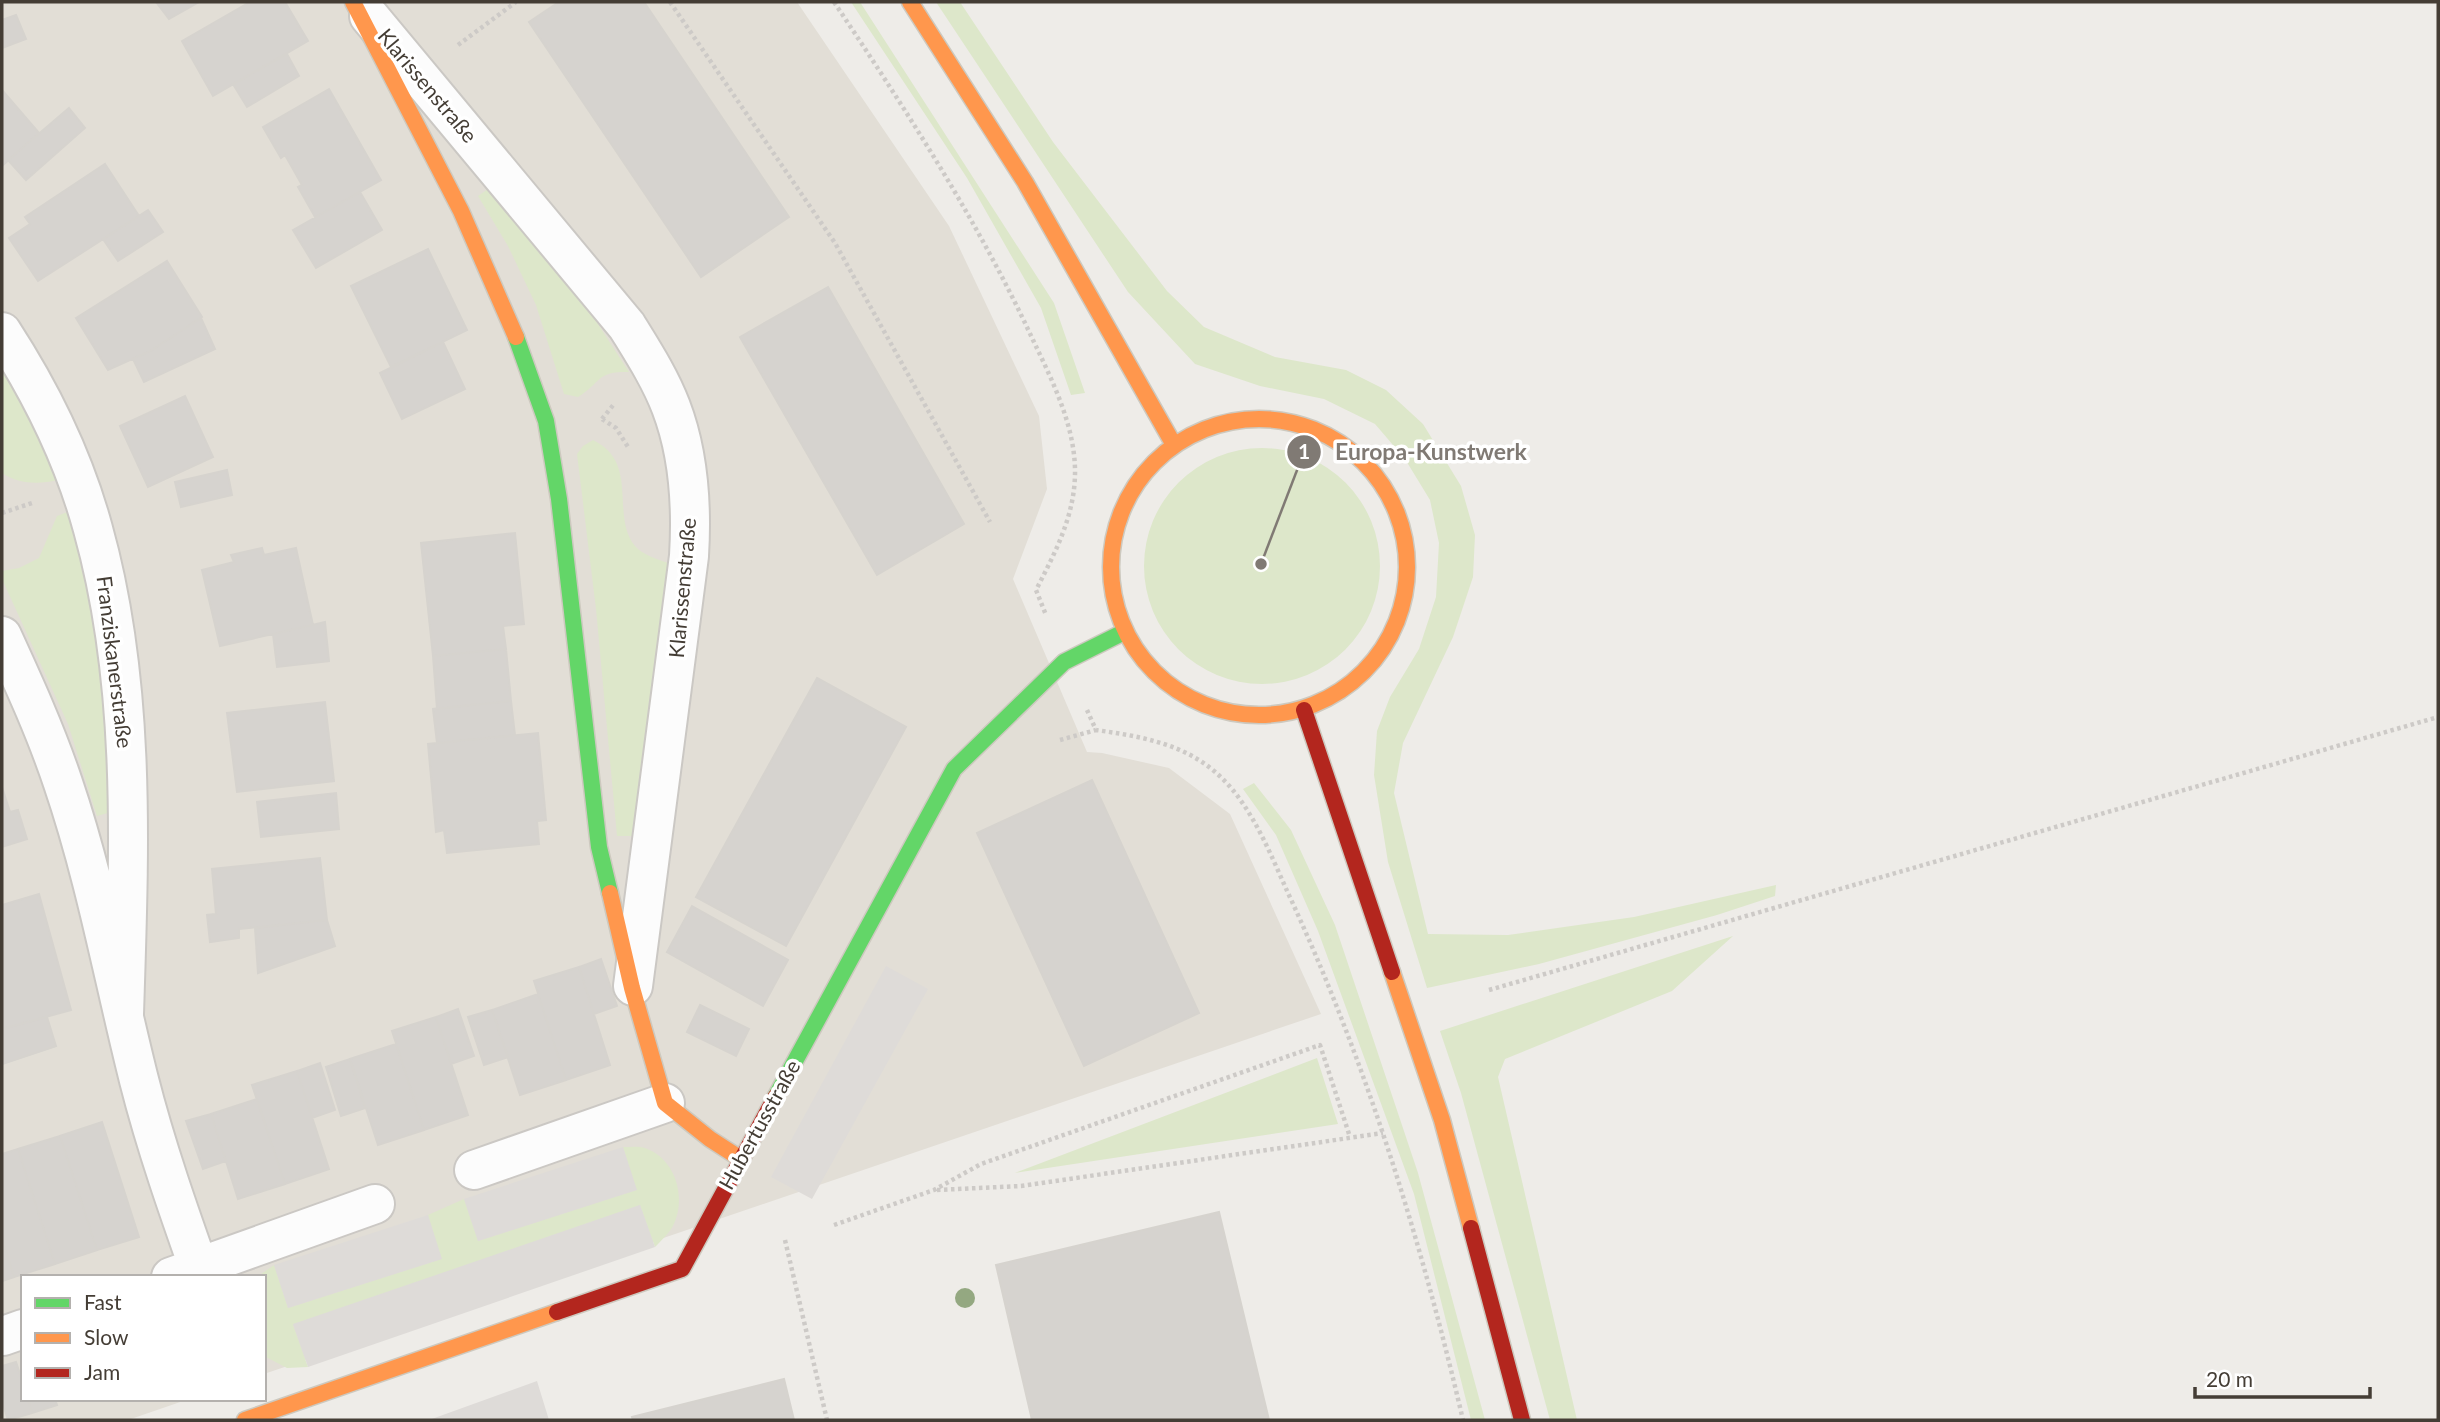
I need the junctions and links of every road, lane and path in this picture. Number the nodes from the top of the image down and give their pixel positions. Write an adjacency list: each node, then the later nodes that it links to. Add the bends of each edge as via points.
1 (355, 2): 6 (street, Klarissenstraße); 9 (street, Klarissenstraße, via 461,211 522,351)
2 (516, 2): 6 (path)
3 (670, 2): 11 (path, via 835,243)
4 (834, 2): 14 (path, via 993,260 1064,411 1074,455 1073,498 1060,543 1036,590)
5 (910, 2): 10 (street, via 1025,183)
6 (418, 75): 8 (street, Klarissenstraße, via 627,326)
7 (2, 332): 19 (street, Franziskanerstraße, via 44,404 80,488 112,617 128,796)
8 (665, 394): 9 (path, via 624,392 602,419); 17 (street, Klarissenstraße, via 681,442 691,525)
9 (547, 426): 17 (street, Klarissenstraße, via 598,847)
10 (1174, 445): 12 (street, via 1143,474 1122,509 1111,550 1112,592); 15 (street, via 1220,423 1270,418 1321,431 1363,460 1392,501 1407,550 1404,601 1384,648 1349,686)
11 (990, 522)
12 (1124, 632): 14 (street, Hubertusstraße); 15 (street, via 1148,667 1181,694 1220,711 1262,717)
13 (2, 636): 19 (street, Franziskanerstraße, via 64,785 108,939)
14 (1064, 662): 21 (path, via 1096,730 1148,739 1195,757 1237,794 1308,936); 23 (street, Hubertusstraße, via 954,769)
15 (1304, 710): 35 (street, via 1442,1120)
16 (2438, 717): 18 (path)
17 (632, 988): 20 (street, Klarissenstraße)
18 (1489, 990)
19 (124, 1014): 29 (street, Franziskanerstraße)
20 (665, 1103): 23 (street); 24 (street)
21 (1383, 1133): 22 (path); 34 (path)
22 (1350, 1137): 25 (path, via 1021,1186); 25 (path, via 1320,1045 981,1164)
23 (741, 1159): 32 (street, Hubertusstraße, via 682,1269)
24 (474, 1170)
25 (934, 1190): 27 (path)
26 (375, 1204): 29 (street)
27 (834, 1225)
28 (785, 1240): 33 (path)
29 (191, 1274)
30 (21, 1330): 31 (street)
31 (3, 1336)
32 (248, 1412)
33 (827, 1420)
34 (1463, 1420)
35 (1522, 1420)

